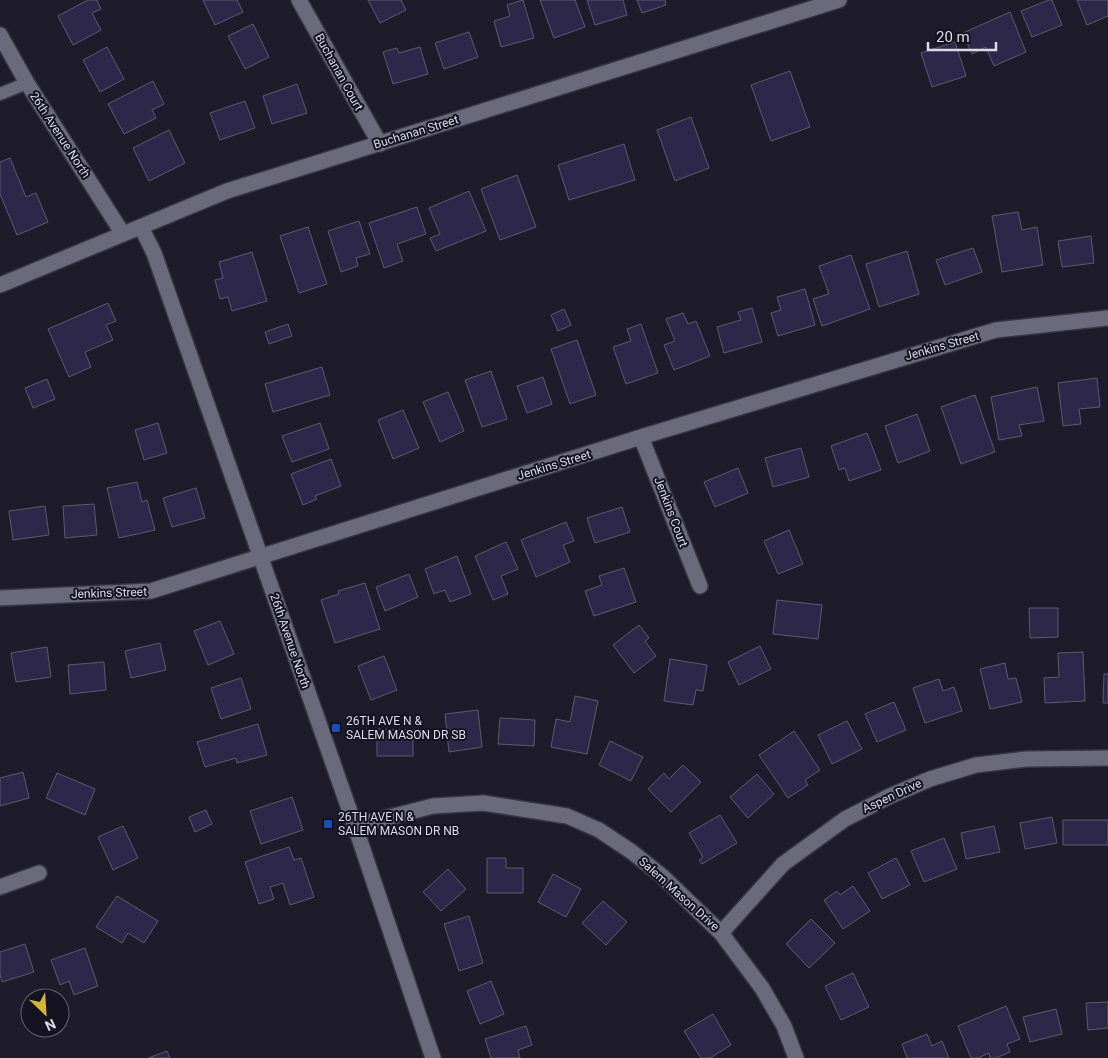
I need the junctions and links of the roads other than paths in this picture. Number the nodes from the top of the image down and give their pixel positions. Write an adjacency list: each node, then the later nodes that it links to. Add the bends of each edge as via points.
1 (299, 0): 6 (street, Buchanan Court)
2 (839, 0): 6 (street, Buchanan Street)
3 (0, 35): 4 (street, 26th Avenue North)
4 (27, 83): 5 (lane); 8 (street, 26th Avenue North)
5 (0, 94)
6 (380, 144): 7 (street, Buchanan Street, via 227,191)
7 (141, 227): 8 (street, Buchanan Street); 12 (street, 26th Avenue North, via 154,253)
8 (123, 234): 9 (street, Buchanan Street)
9 (0, 284)
10 (1108, 318): 11 (street, Jenkins Street, via 996,330)
11 (641, 437): 12 (street, Jenkins Street); 13 (street, Jenkins Court)
12 (261, 557): 14 (street, Jenkins Street, via 151,592); 16 (street, 26th Avenue North)
13 (700, 586)
14 (0, 598)
15 (1108, 758): 19 (street, Aspen Drive, via 1026,759 976,765 890,796 845,819 783,864)
16 (354, 826): 19 (street, Salem Mason Drive, via 433,806 483,802 567,816 599,830 632,852); 20 (street, 26th Avenue North)
17 (39, 873): 18 (street)
18 (0, 887)
19 (722, 933): 21 (street, Salem Mason Drive, via 762,988 784,1026)
20 (432, 1058)
21 (796, 1058)

